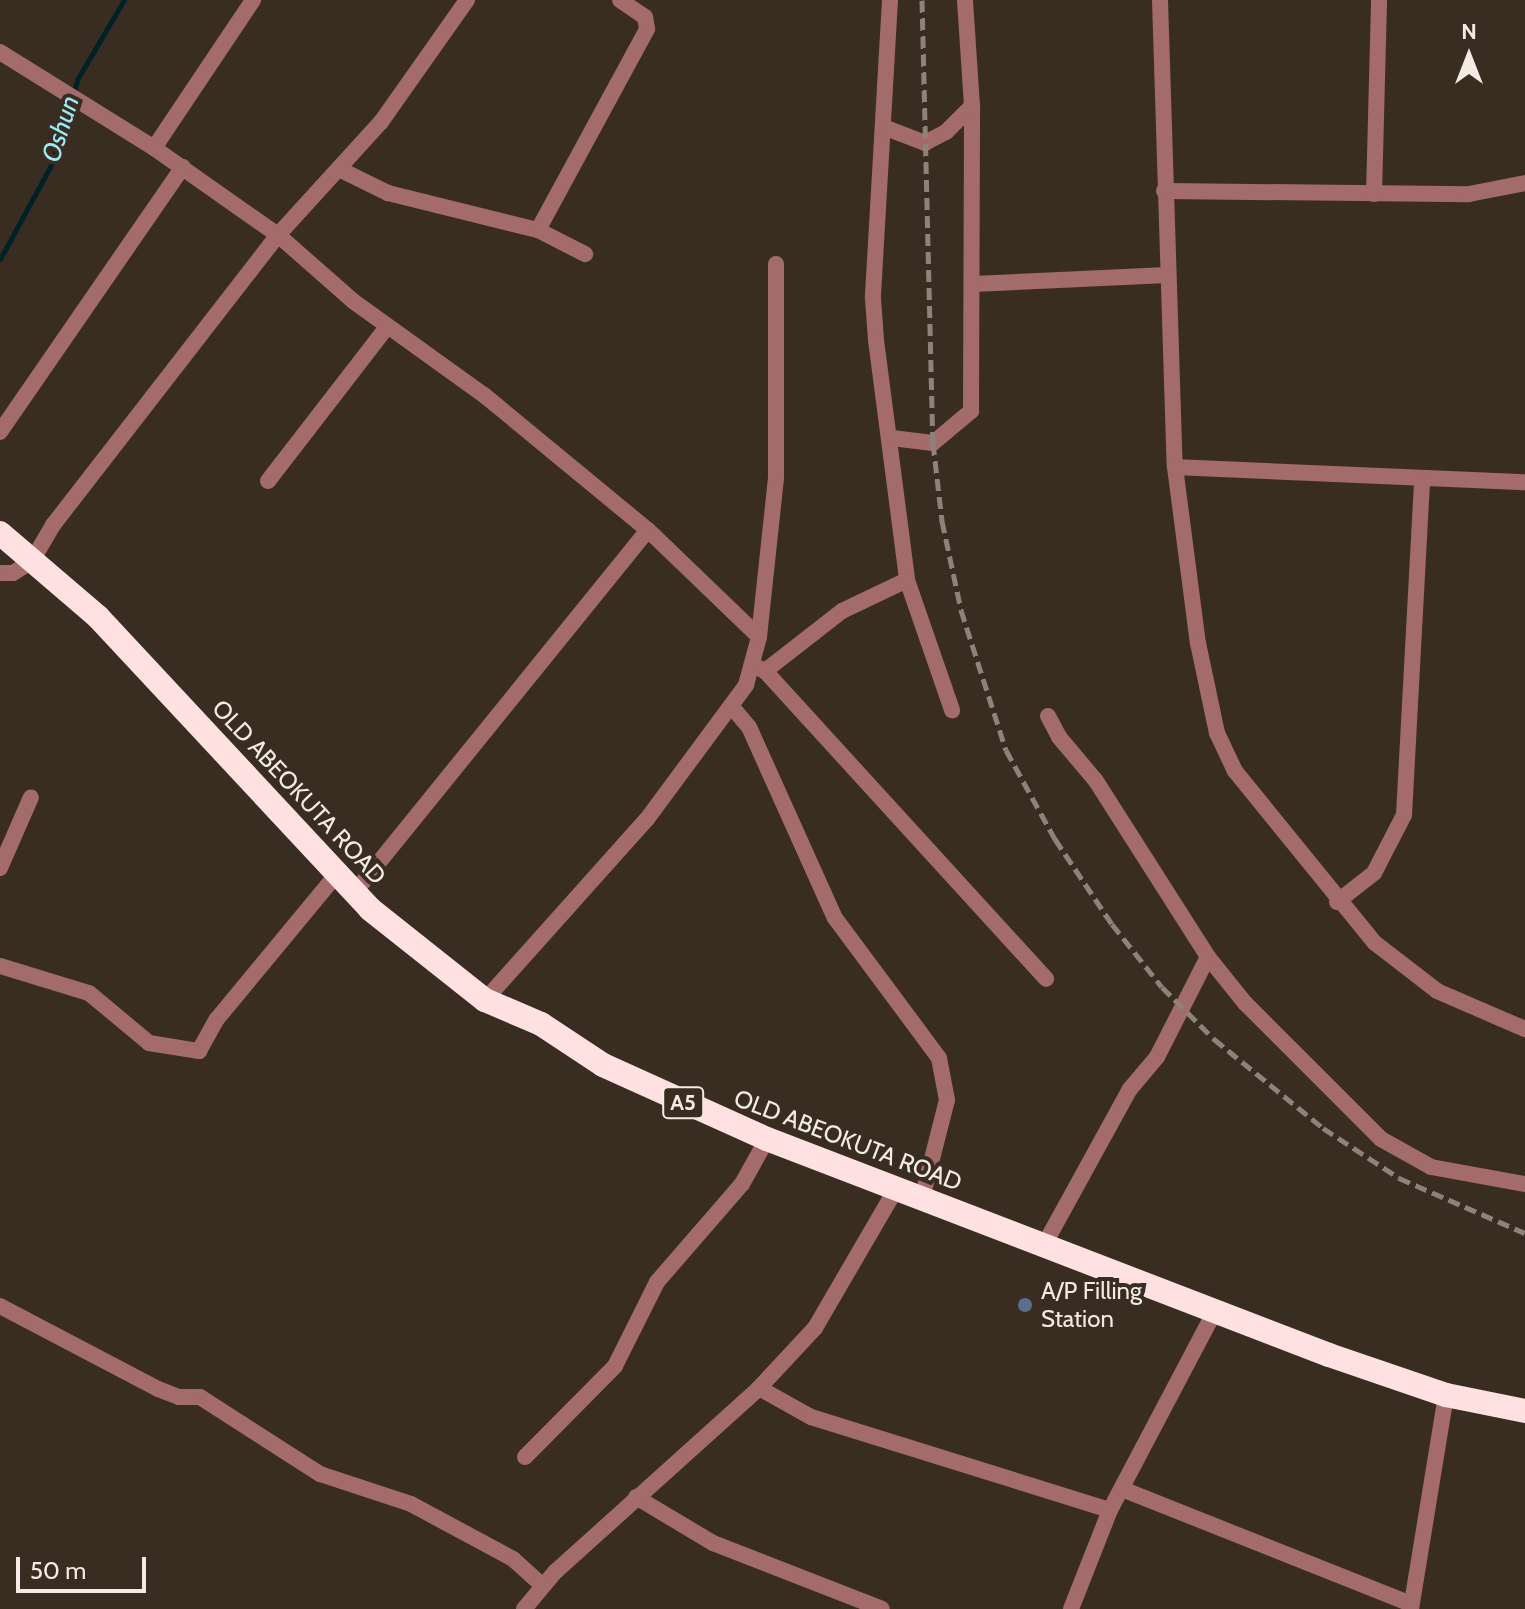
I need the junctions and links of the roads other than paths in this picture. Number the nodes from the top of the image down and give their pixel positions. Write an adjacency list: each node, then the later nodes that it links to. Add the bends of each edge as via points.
1 (253, 0): 11 (street)
2 (467, 0): 13 (street, via 381,122)
3 (620, 0): 17 (street, via 645,17 647,29)
4 (890, 0): 10 (street)
5 (965, 0): 9 (street)
6 (1160, 0): 15 (street)
7 (1379, 0): 16 (street)
8 (0, 52): 11 (street)
9 (972, 106): 10 (street, via 946,132 925,143); 22 (street)
10 (886, 128): 25 (street, via 873,299)
11 (154, 148): 12 (street)
12 (183, 167): 18 (street); 24 (street)
13 (339, 169): 17 (street, via 388,193); 18 (street)
14 (1525, 183): 16 (street, via 1469,194)
15 (1164, 191): 16 (street); 21 (street)
16 (1374, 194)
17 (538, 230): 19 (street)
18 (278, 235): 23 (street); 32 (street, via 53,525)
19 (585, 254)
20 (776, 264): 35 (street, via 776,478)
21 (1167, 275): 22 (street); 26 (street)
22 (974, 284): 25 (street, via 971,411 933,443)
23 (387, 327): 28 (street); 30 (street, via 484,395)
24 (0, 432)
25 (892, 438): 34 (street)
26 (1175, 467): 27 (street); 44 (street, via 1198,643 1223,750)
27 (1422, 480): 29 (street); 44 (street, via 1404,815 1374,873)
28 (268, 481)
29 (1525, 482)
30 (648, 530): 35 (street); 43 (street)
31 (0, 533): 32 (highway, OLD ABEOKUTA ROAD / A5)
32 (32, 561): 33 (street, via 13,573); 42 (highway, OLD ABEOKUTA ROAD / A5, via 98,617)
33 (0, 573)
34 (907, 580): 36 (street, via 842,611); 38 (street)
35 (759, 637): 36 (street)
36 (759, 668): 37 (street); 47 (street)
37 (732, 707): 48 (street, via 647,819); 53 (street, via 749,727 835,918 939,1058 947,1100)
38 (952, 710)
39 (1048, 716): 45 (street, via 1096,781)
40 (31, 797): 41 (street)
41 (0, 868)
42 (337, 874): 43 (highway, OLD ABEOKUTA ROAD / A5); 46 (street, via 217,1019 199,1051 149,1043 89,993)
43 (354, 893): 48 (highway, OLD ABEOKUTA ROAD / A5, via 418,951)
44 (1337, 902): 49 (street, via 1411,974 1479,1012)
45 (1208, 957): 51 (street, via 1245,1003 1381,1139 1431,1167); 54 (street, via 1157,1057 1130,1089)
46 (0, 966)
47 (1046, 979)
48 (485, 1000): 50 (highway, OLD ABEOKUTA ROAD / A5, via 541,1024 603,1065)
49 (1525, 1029)
50 (767, 1139): 52 (highway, OLD ABEOKUTA ROAD / A5); 60 (street, via 742,1184 657,1282 615,1366)
51 (1525, 1184)
52 (896, 1189): 53 (highway, OLD ABEOKUTA ROAD / A5); 57 (street, via 827,1311)
53 (922, 1198): 54 (highway, OLD ABEOKUTA ROAD / A5)
54 (1043, 1247): 56 (highway, OLD ABEOKUTA ROAD / A5)
55 (0, 1306): 64 (street, via 158,1389 200,1397 320,1474 411,1504 513,1559)
56 (1214, 1313): 58 (highway, OLD ABEOKUTA ROAD / A5); 61 (street)
57 (759, 1388): 62 (street); 63 (street, via 811,1417)
58 (1446, 1395): 59 (highway, OLD ABEOKUTA ROAD / A5); 66 (street)
59 (1525, 1411)
60 (525, 1457)
61 (1122, 1489): 63 (street); 65 (street)
62 (636, 1497): 64 (street); 68 (street, via 713,1543)
63 (1110, 1510): 69 (street)
64 (542, 1585): 67 (street)
65 (1384, 1593): 66 (street); 70 (street)
66 (1411, 1606)
67 (524, 1609)
68 (882, 1609)
69 (1071, 1609)
70 (1374, 1609)

